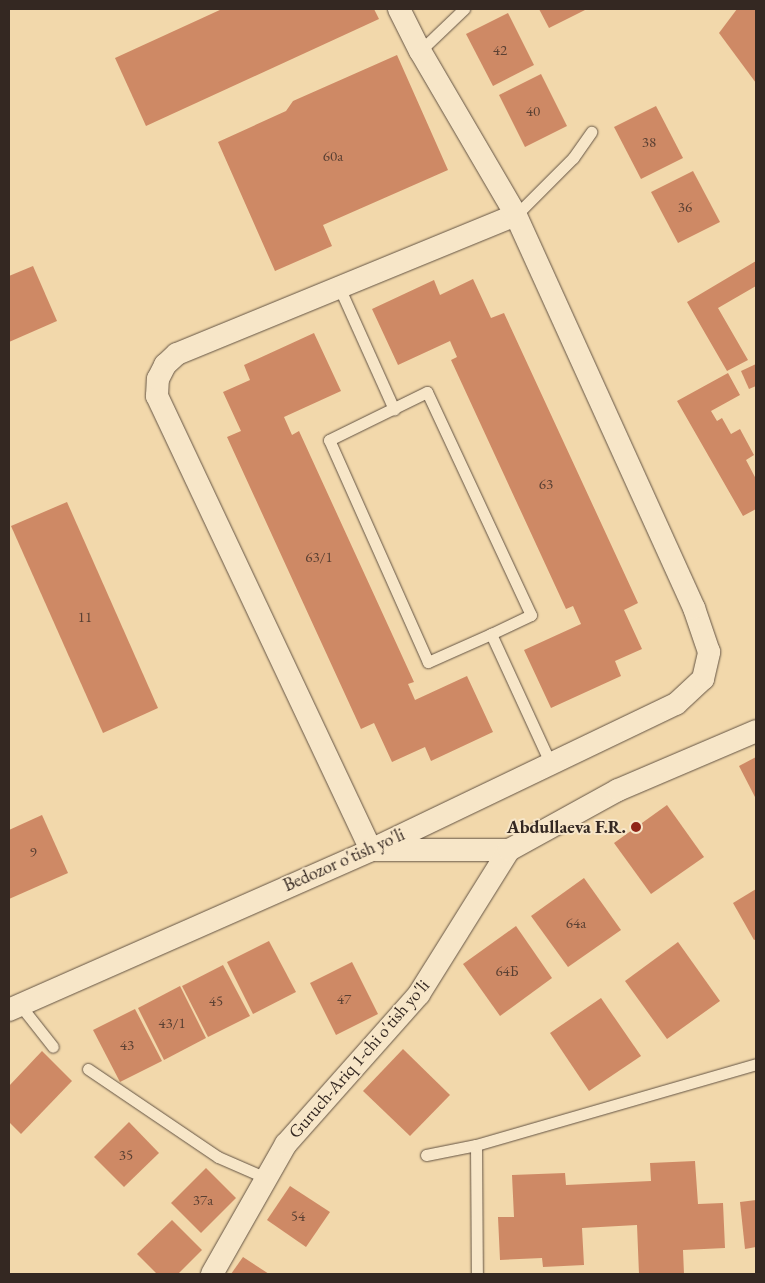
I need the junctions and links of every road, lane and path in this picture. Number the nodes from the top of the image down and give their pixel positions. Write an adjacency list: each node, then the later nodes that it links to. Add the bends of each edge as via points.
1 (399, 9): 3 (street, Bedozor o'tish yo'li)
2 (464, 9): 3 (lane)
3 (420, 51): 5 (street, Bedozor o'tish yo'li)
4 (591, 132): 5 (lane, via 574,158)
5 (516, 215): 6 (street); 10 (street, Bedozor o'tish yo'li, via 706,636 708,666 703,679 676,704)
6 (340, 289): 7 (lane); 11 (street, via 177,354 165,365 158,379 157,396)
7 (394, 409): 8 (lane, via 427,392 531,615); 8 (lane, via 329,440 428,662)
8 (491, 634): 10 (lane)
9 (756, 731): 12 (street, Guruch-Ariq 1-chi o'tish yo'li, via 618,790)
10 (550, 762): 11 (street, Bedozor o'tish yo'li)
11 (371, 850): 12 (street); 13 (street, Bedozor o'tish yo'li)
12 (509, 850): 19 (street, Guruch-Ariq 1-chi o'tish yo'li, via 419,994 286,1144)
13 (14, 1007): 14 (lane)
14 (53, 1047)
15 (756, 1064): 17 (lane)
16 (88, 1068): 19 (lane, via 218,1157)
17 (476, 1145): 18 (lane); 21 (lane)
18 (426, 1155)
19 (266, 1178): 20 (street, Guruch-Ariq 1-chi o'tish yo'li)
20 (212, 1274)
21 (477, 1274)

